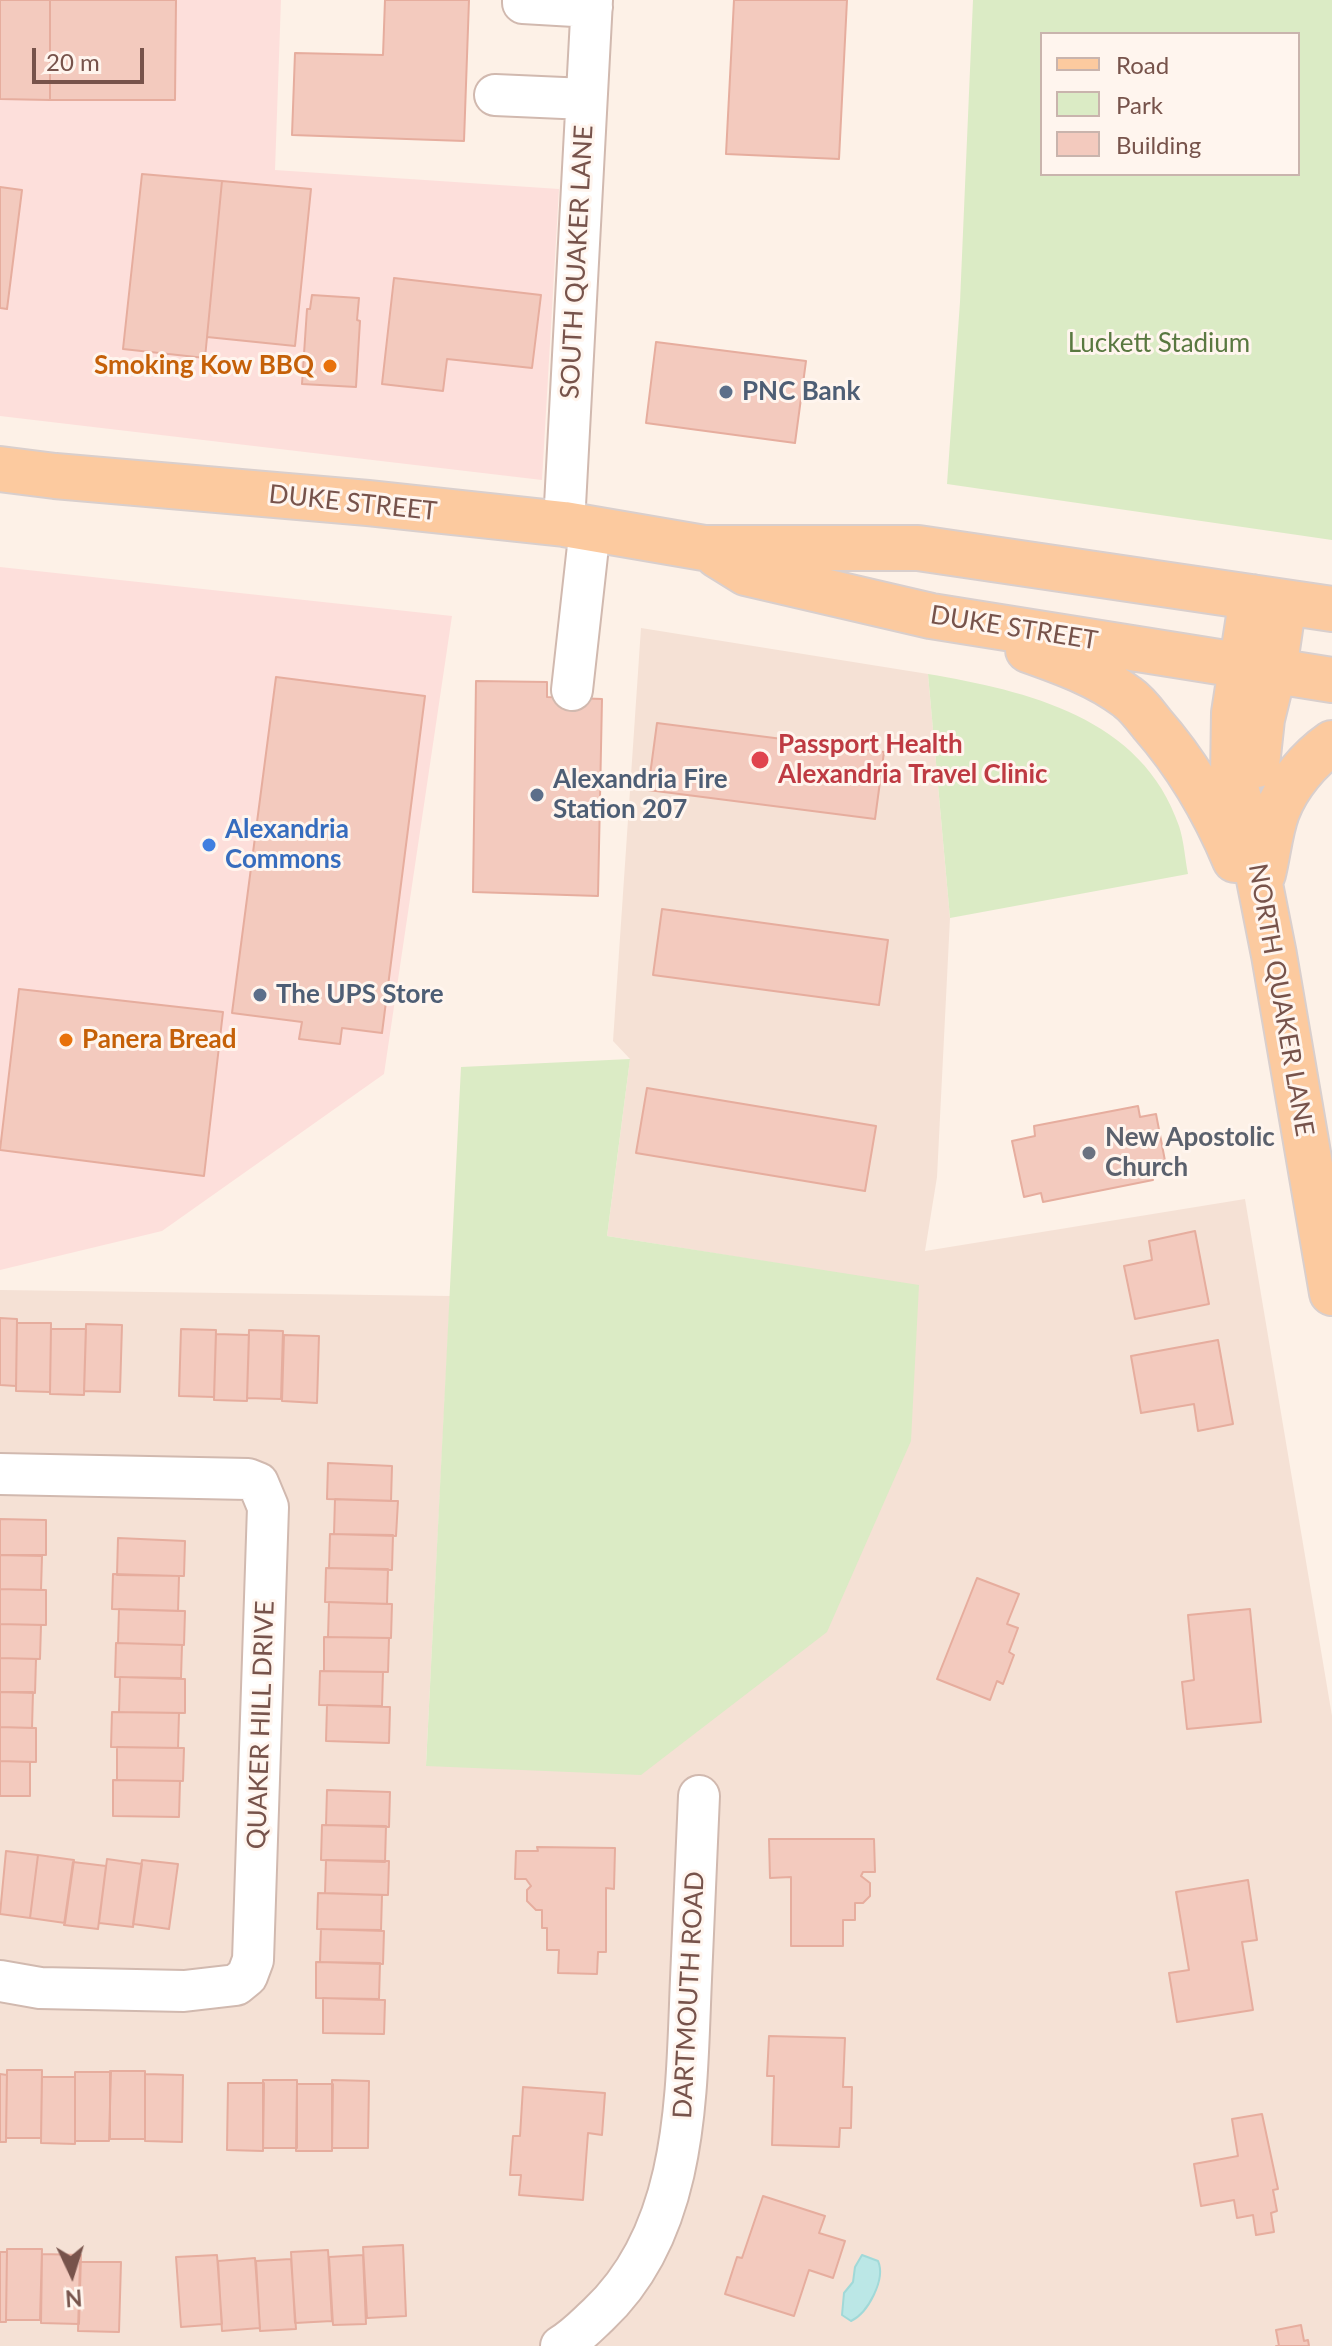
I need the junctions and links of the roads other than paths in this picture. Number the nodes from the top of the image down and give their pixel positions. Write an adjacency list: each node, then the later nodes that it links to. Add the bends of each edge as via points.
1 (523, 0): 2 (street)
2 (592, 4): 4 (street, SOUTH QUAKER LANE)
3 (495, 95): 4 (street)
4 (586, 99): 6 (street, SOUTH QUAKER LANE)
5 (0, 469): 6 (main road, DUKE STREET)
6 (577, 526): 7 (main road, DUKE STREET); 13 (street, SOUTH QUAKER LANE)
7 (704, 548): 8 (main road, DUKE STREET, via 918,548); 10 (main road, DUKE STREET, via 746,573)
8 (1268, 600): 9 (main road, DUKE STREET); 11 (main road, NORTH QUAKER LANE)
9 (1332, 609)
10 (931, 616): 11 (main road, DUKE STREET); 16 (main road, via 1088,673 1129,698 1192,775 1220,824)
11 (1257, 667): 12 (main road, DUKE STREET); 15 (main road, NORTH QUAKER LANE, via 1263,824)
12 (1332, 680)
13 (572, 690)
14 (1332, 743): 15 (main road, via 1300,772 1277,811)
15 (1256, 869): 16 (main road, NORTH QUAKER LANE)
16 (1274, 955): 17 (main road, NORTH QUAKER LANE)
17 (1332, 1293)
18 (0, 1474): 20 (street, QUAKER HILL DRIVE, via 248,1479 258,1483 268,1507 253,1960 247,1976 236,1985 184,1991 40,1988)
19 (699, 1796): 21 (street, DARTMOUTH ROAD, via 686,2105 662,2215 647,2252 611,2303)
20 (0, 1981)
21 (561, 2346)

